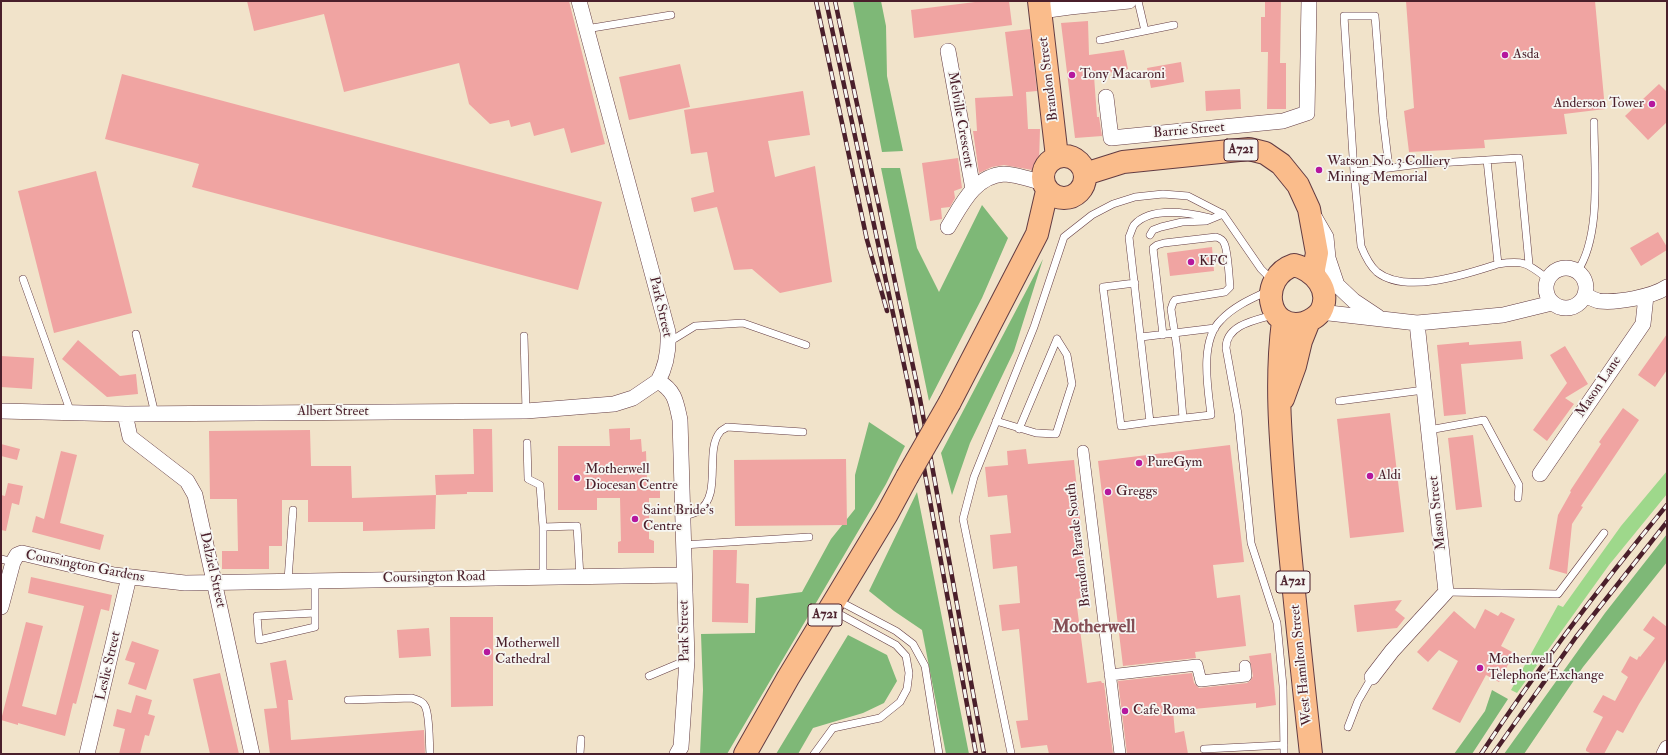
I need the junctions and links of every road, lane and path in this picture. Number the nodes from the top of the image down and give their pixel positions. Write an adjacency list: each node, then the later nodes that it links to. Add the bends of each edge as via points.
1 (579, 1): 8 (street, Park Street)
2 (1129, 1): 5 (street, via 1070,7)
3 (1138, 1): 9 (lane)
4 (1309, 1): 12 (street, Barrie Street, via 1307,113 1283,121 1111,138)
5 (1040, 6): 14 (main road, Brandon Street)
6 (671, 15): 8 (lane)
7 (1174, 25): 9 (lane)
8 (586, 29): 50 (street, Park Street, via 666,324)
9 (1145, 31): 10 (lane)
10 (1100, 40)
11 (948, 51): 20 (street, Melville Crescent)
12 (1106, 97)
13 (1594, 122): 31 (lane, via 1593,229 1585,260)
14 (1057, 157): 18 (main road, via 1071,157 1077,160); 19 (main road, A721, via 1044,168 1042,175)
15 (1487, 160): 16 (lane); 28 (lane); 29 (lane, via 1519,158)
16 (1390, 168): 17 (lane); 17 (lane, via 1383,118 1375,16 1344,16)
17 (1354, 172): 28 (lane, via 1361,246 1365,256 1378,272 1388,278 1408,282 1446,279)
18 (1085, 174): 21 (main road, A721, via 1081,191); 24 (main road, A721, via 1123,162 1249,149 1265,153 1281,164 1298,185)
19 (1045, 187): 20 (street, via 1004,174 992,177); 21 (main road, via 1059,198); 26 (main road, A721)
20 (973, 189): 25 (street)
21 (1075, 196): 26 (main road, A721)
22 (1223, 214): 23 (lane); 35 (lane); 62 (lane, via 1188,196 1163,194 1136,197 1113,204 1092,215 1064,237 1034,327)
23 (1210, 218): 27 (lane, via 1206,221 1182,222 1161,227 1153,230); 34 (lane, via 1187,213 1156,214 1134,226 1129,237)
24 (1310, 219): 30 (main road); 42 (street, via 1326,236 1328,258 1337,286)
25 (948, 227)
26 (1037, 234): 87 (main road, A721, bridge, via 950,402 887,514)
27 (1150, 235)
28 (1498, 264): 29 (lane)
29 (1529, 264): 32 (lane)
30 (1304, 270): 35 (main road, via 1286,268 1279,273); 41 (main road, A721, via 1323,288 1323,303)
31 (1577, 272): 32 (street, via 1564,268 1552,273); 37 (street, via 1585,282)
32 (1548, 278): 39 (street, via 1546,292)
33 (23, 279): 58 (lane)
34 (1135, 283): 49 (lane); 63 (lane, via 1103,286 1121,426)
35 (1273, 285): 40 (main road, A721, via 1270,295); 44 (lane, via 1242,303 1220,320)
36 (1667, 287): 38 (street)
37 (1585, 295): 38 (street, via 1598,301); 39 (street, via 1576,306 1570,308 1557,307)
38 (1646, 296): 69 (street, Mason Lane, via 1643,324)
39 (1552, 303): 43 (street, via 1503,315)
40 (1279, 317): 41 (main road, via 1295,325); 55 (main road, West Hamilton Street / A721); 98 (lane, via 1239,326 1229,335 1226,348 1238,414 1251,543 1277,622 1283,686)
41 (1315, 317): 42 (street); 55 (main road, West Hamilton Street / A721, via 1301,341 1296,366)
42 (1380, 319): 43 (street)
43 (1417, 323): 53 (street, Mason Street)
44 (1215, 328): 46 (lane); 61 (lane, via 1208,346 1206,370 1211,415)
45 (136, 334): 60 (lane)
46 (1174, 334): 47 (lane); 47 (lane, via 1171,309 1176,300 1225,292 1230,287 1224,243 1216,237 1164,243 1153,248); 61 (lane)
47 (1163, 335): 49 (lane)
48 (524, 336): 57 (lane)
49 (1141, 337): 63 (lane)
50 (668, 342): 51 (lane, via 695,326 743,323); 52 (street, Park Street, via 665,368)
51 (806, 345)
52 (658, 381): 57 (street, Albert Street, via 633,398 614,404); 72 (street, Park Street, via 669,388 680,420)
53 (1424, 390): 54 (lane); 65 (street, Mason Street)
54 (1339, 401)
55 (1279, 409): 112 (main road, West Hamilton Street / A721, via 1290,552)
56 (1, 410): 58 (street, Albert Street)
57 (526, 411): 60 (street, Albert Street)
58 (71, 413): 59 (street, Albert Street)
59 (125, 414): 60 (street, Albert Street); 85 (street, Dalziel Street, via 130,437 187,481 195,495)
60 (155, 414)
61 (1183, 418): 63 (lane)
62 (996, 421): 64 (lane); 101 (lane, via 974,477 963,519)
63 (1150, 422)
64 (1019, 429): 64 (lane, via 1042,374 1056,339 1067,355 1072,384 1056,434)
65 (1429, 430): 70 (lane, via 1484,420 1518,485); 86 (street, Mason Street)
66 (803, 432): 72 (lane, via 727,427 720,432 716,442 710,494 697,512)
67 (527, 442): 73 (lane, via 528,479 540,485)
68 (1083, 450): 92 (street, Brandon Parade South)
69 (1540, 474)
70 (1518, 498)
71 (293, 510): 82 (lane)
72 (682, 516): 76 (street, Park Street)
73 (543, 527): 79 (lane); 80 (lane, via 577,526)
74 (1604, 533): 86 (lane, via 1558,594)
75 (809, 537): 76 (lane)
76 (683, 545): 78 (street, Park Street)
77 (7, 560): 81 (street, Coursington Gardens, via 22,553); 88 (street, Coursington Gardens)
78 (684, 574): 80 (street, Coursington Road); 90 (street, Park Street)
79 (543, 576): 80 (street, Coursington Road); 83 (street, Coursington Road)
80 (580, 576)
81 (130, 577): 84 (street, Coursington Gardens); 102 (street, Leslie Street)
82 (288, 580): 83 (street, Coursington Road); 85 (street, Coursington Road)
83 (315, 580): 89 (lane)
84 (185, 583): 85 (street, Coursington Road)
85 (216, 583): 103 (street, Dalziel Street)
86 (1446, 592): 94 (street)
87 (832, 604): 107 (main road, A721); 108 (lane, via 896,645 906,656 909,673 907,689 900,702 880,718 833,728); 109 (lane, via 896,631 913,644 925,666)
88 (1, 607)
89 (315, 612): 89 (lane, via 314,627 259,640 257,616)
90 (687, 660): 93 (lane); 106 (street, Park Street, via 681,747)
91 (1245, 666): 92 (street, via 1246,676 1200,681 1197,665)
92 (1110, 675): 110 (street, Brandon Parade South)
93 (649, 676)
94 (1372, 677): 96 (lane, via 1358,701)
95 (348, 700): 104 (lane, via 412,698 420,701 427,712)
96 (1348, 727)
97 (581, 739): 105 (lane)
98 (1284, 745): 100 (lane); 111 (lane)
99 (1667, 748): 113 (street)
100 (1204, 749)
101 (1012, 753)
102 (88, 754)
103 (252, 754)
104 (430, 754)
105 (580, 754)
106 (677, 754)
107 (745, 754)
108 (814, 754)
109 (938, 754)
110 (1120, 754)
111 (1284, 754)
112 (1311, 754)
113 (1664, 754)

